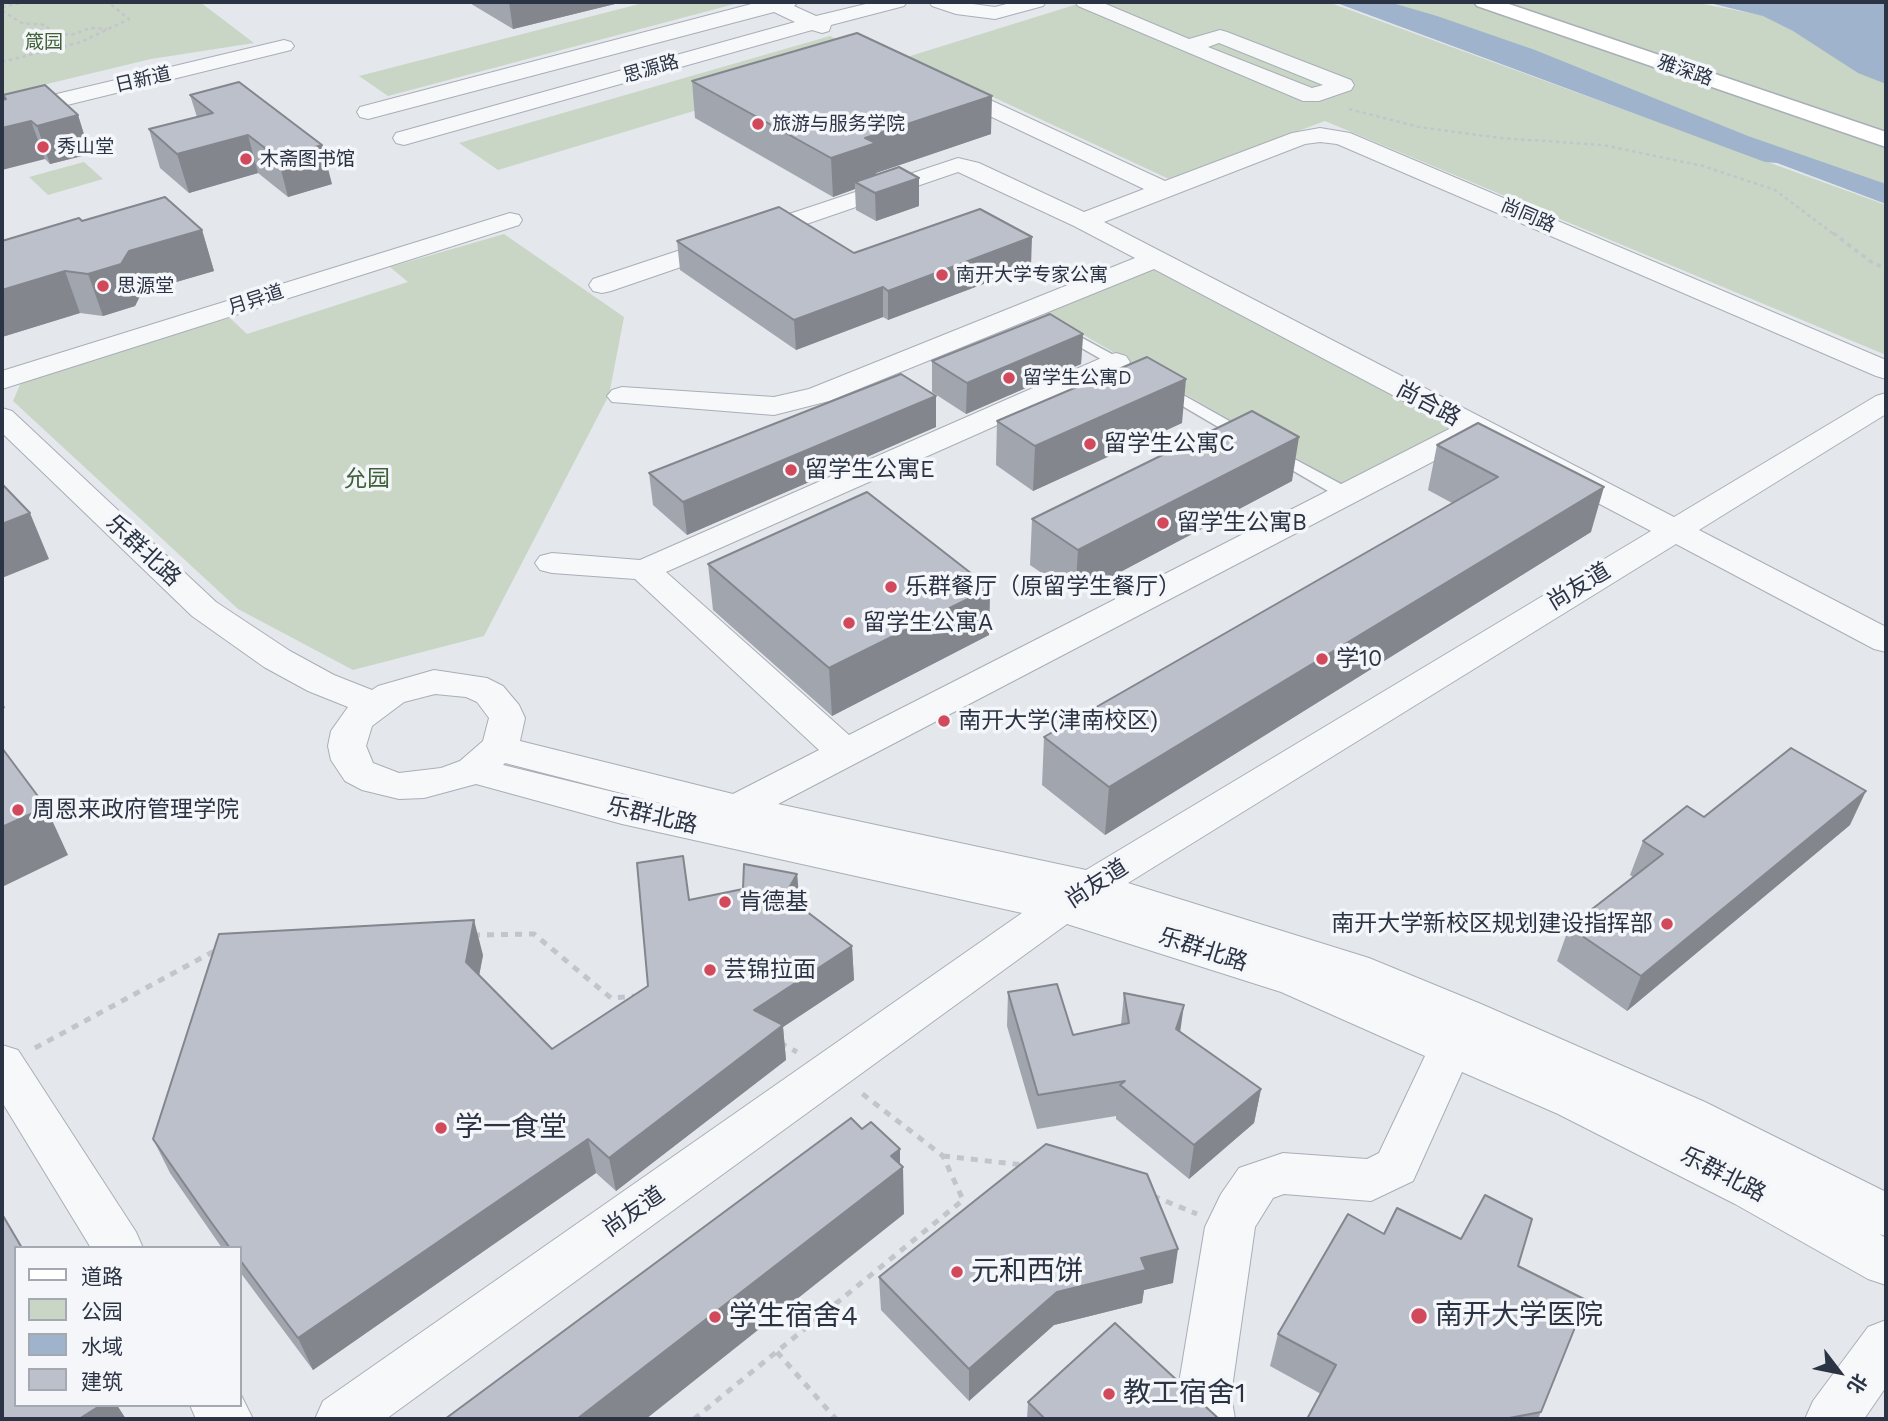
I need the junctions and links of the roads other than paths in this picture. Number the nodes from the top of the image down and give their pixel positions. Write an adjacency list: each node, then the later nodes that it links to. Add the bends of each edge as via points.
1 (897, 2): 8 (street, 思源路)
2 (939, 2): 3 (street, via 995,13)
3 (1036, 2)
4 (1085, 2): 10 (street)
5 (1484, 2): 17 (main road, 雅深路)
6 (1516, 2): 15 (main road, 雅深路)
7 (778, 3): 8 (street); 13 (street, 思源路)
8 (813, 23): 9 (street); 16 (street, 思源路)
9 (849, 40)
10 (1188, 46): 10 (street, via 1220,36 1343,85 1311,96)
11 (284, 47): 14 (street, 日新道)
12 (925, 76): 18 (street)
13 (368, 112)
14 (2, 114)
15 (1886, 128)
16 (404, 138)
17 (1886, 140)
18 (1165, 190): 20 (street, 尚同路); 24 (street, 尚同路, via 1300,138 1342,138)
19 (510, 220): 27 (street, 月异道)
20 (1083, 221): 21 (street, 尚合路); 22 (street, 尚合路, via 958,165)
21 (1153, 260): 23 (street); 32 (street, 尚合路)
22 (602, 285)
23 (1027, 311): 25 (street); 26 (lane)
24 (1886, 370)
25 (876, 372): 28 (street); 29 (street, via 819,395 774,406)
26 (1137, 374): 33 (lane); 36 (street, via 953,422)
27 (2, 380)
28 (909, 393)
29 (622, 396)
30 (1886, 402): 34 (street, 尚友道)
31 (2, 417): 38 (street, 乐群北路, via 204,609 321,684)
32 (1474, 428): 33 (street); 34 (street, 尚合路)
33 (1346, 494): 39 (street)
34 (1671, 531): 37 (street, 尚合路); 42 (street, 尚友道)
35 (552, 563): 36 (street)
36 (643, 569): 39 (street)
37 (1886, 641)
38 (373, 704): 40 (street, via 412,686 434,682 474,686 491,694 507,718 506,733); 40 (street, via 359,717 346,746 359,772 376,781 399,786 449,780)
39 (845, 752): 41 (street)
40 (485, 759): 41 (street, 乐群北路, via 622,810)
41 (720, 817): 42 (street, 乐群北路)
42 (1077, 896): 43 (street, 乐群北路, via 1296,980); 49 (street, 尚友道)
43 (1458, 1031): 45 (street, 乐群北路, via 1689,1116); 47 (street, 乐群北路, via 1574,1101 1740,1183); 50 (street, via 1396,1167 1371,1180 1283,1172 1256,1183 1230,1227 1204,1395)
44 (2, 1064): 46 (street)
45 (1886, 1215)
46 (117, 1246)
47 (1886, 1263)
48 (1886, 1344): 51 (street)
49 (342, 1419)
50 (1208, 1419)
51 (1832, 1419)

